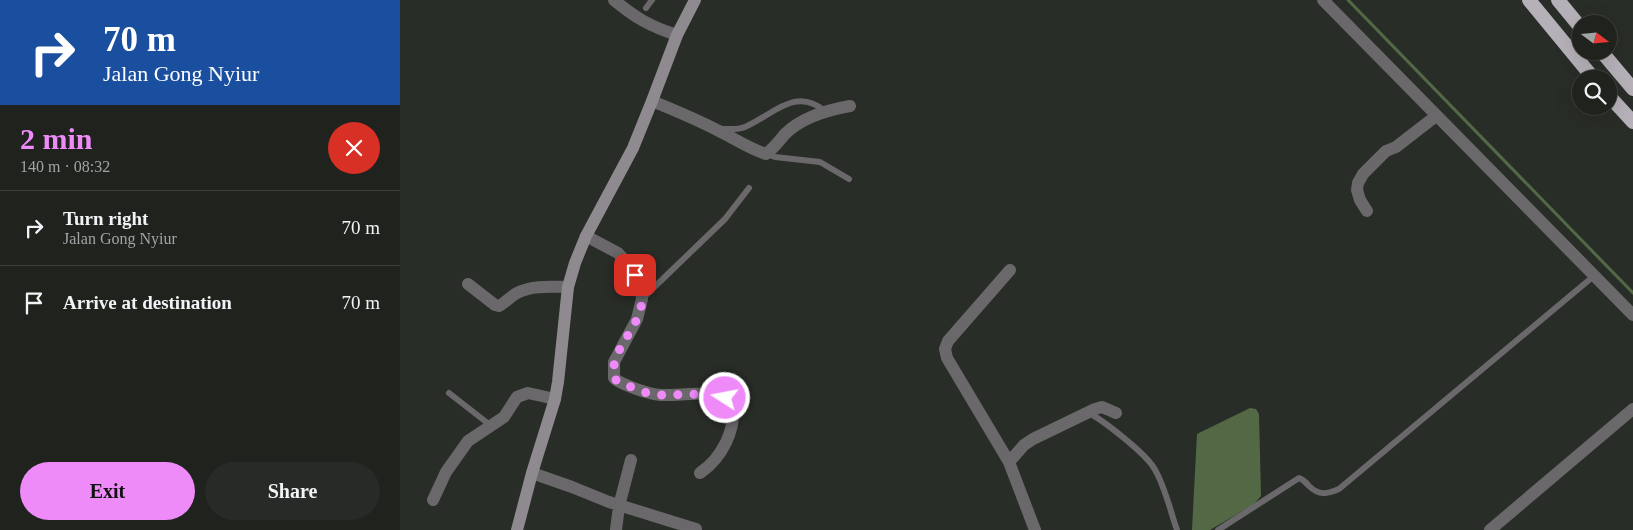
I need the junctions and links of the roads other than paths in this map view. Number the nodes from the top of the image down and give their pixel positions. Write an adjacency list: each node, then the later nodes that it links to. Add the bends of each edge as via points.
1 (614, 0): 9 (street, via 641,21)
2 (652, 0): 7 (lane)
3 (695, 0): 9 (main road)
4 (1323, 0): 17 (street)
5 (1529, 0): 11 (highway)
6 (1558, 0): 8 (highway)
7 (646, 8)
8 (1572, 17)
9 (677, 34): 13 (main road)
10 (1608, 60): 12 (highway)
11 (1587, 70)
12 (1633, 89)
13 (652, 101): 19 (street); 24 (main road, via 633,148)
14 (1617, 105): 18 (highway)
15 (850, 106): 16 (street)
16 (825, 111): 19 (lane, via 812,102 795,101 743,128); 20 (street, via 797,125)
17 (1436, 116): 23 (street, via 1386,151 1363,174 1358,190); 26 (street)
18 (1633, 122)
19 (715, 128): 20 (street)
20 (766, 154): 21 (lane, via 820,162)
21 (849, 179)
22 (749, 188): 29 (lane, via 726,219)
23 (1367, 211)
24 (586, 236): 28 (main road); 29 (street, via 618,253 628,264)
25 (1010, 270): 38 (street, via 948,341 945,349 947,358)
26 (1595, 276): 30 (street); 48 (lane, via 1339,489 1321,494 1299,478)
27 (468, 284): 28 (street, via 499,306 517,293 534,287)
28 (568, 287): 32 (main road)
29 (642, 299): 40 (street, via 637,319 614,362 614,378 647,393 706,394 732,403 734,412 724,447 710,466)
30 (1633, 315)
31 (449, 393): 36 (lane)
32 (555, 399): 36 (street, via 528,393 517,397 504,417); 39 (main road)
33 (1633, 409): 49 (street)
34 (1087, 413): 35 (street, via 1102,407); 38 (street, via 1033,439); 47 (lane, via 1105,422 1153,467)
35 (1116, 413)
36 (490, 425): 41 (street, via 468,441 446,472)
37 (631, 460): 42 (street)
38 (1009, 462): 46 (street)
39 (532, 473): 42 (street); 44 (main road)
40 (700, 473)
41 (433, 500)
42 (619, 506): 43 (street); 45 (street)
43 (696, 529)
44 (517, 530)
45 (616, 530)
46 (1035, 530)
47 (1177, 530)
48 (1218, 530)
49 (1490, 530)

